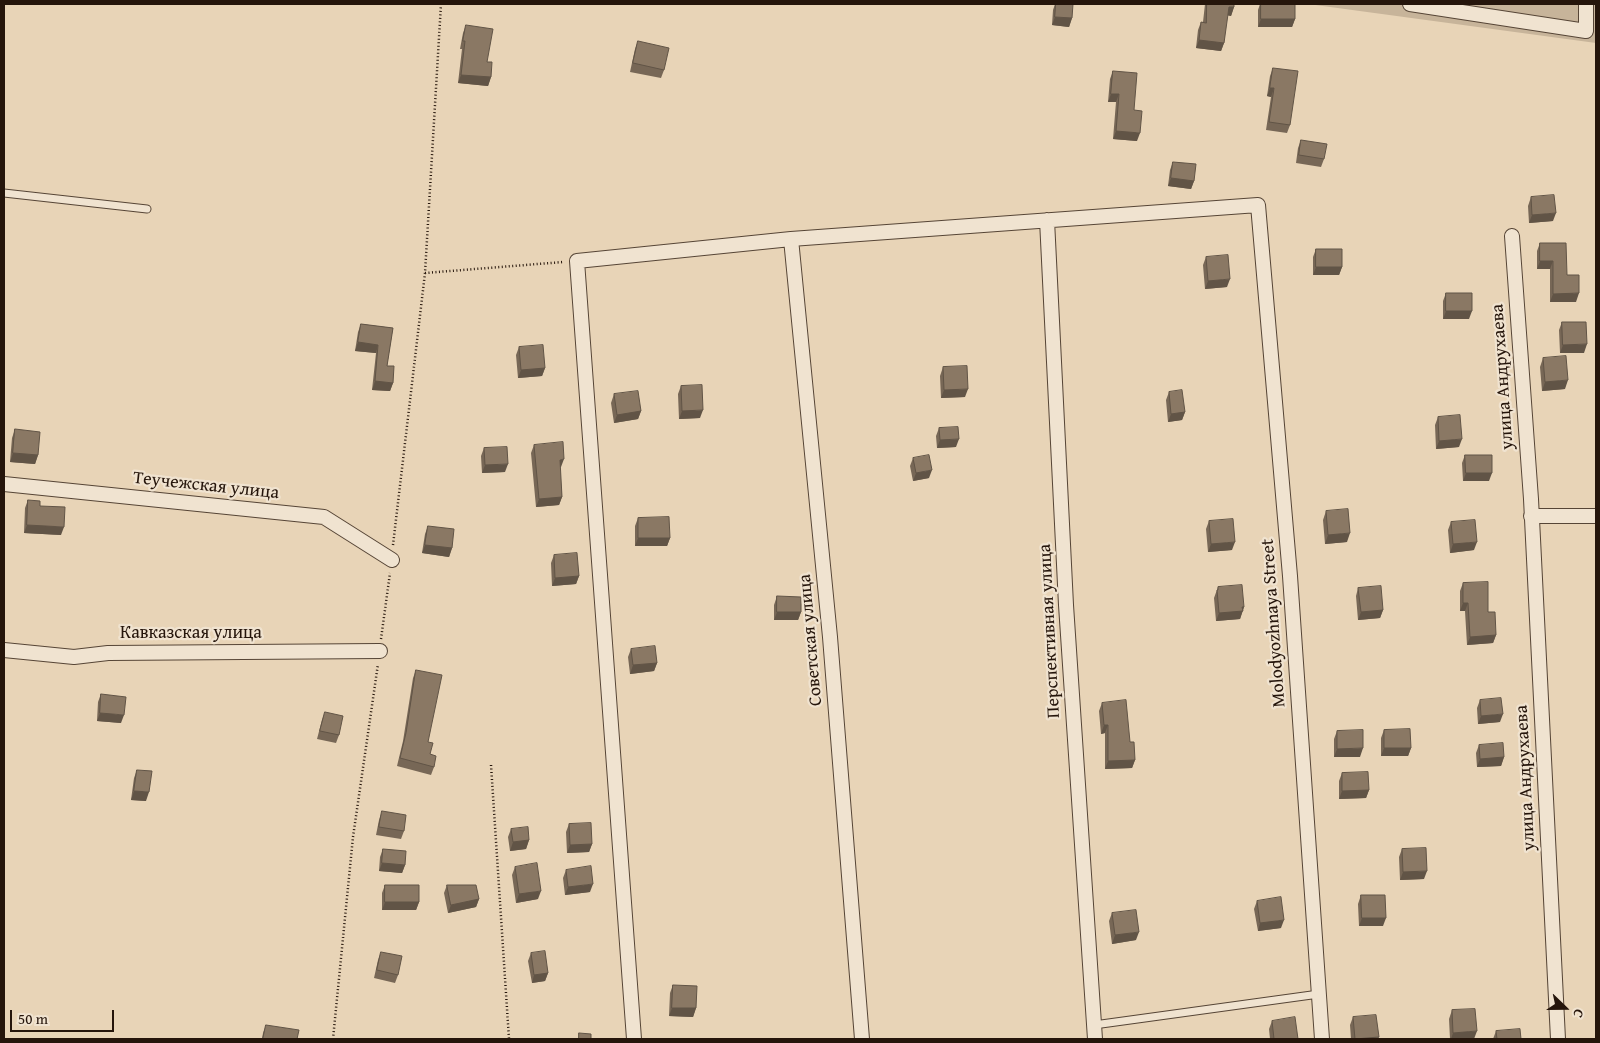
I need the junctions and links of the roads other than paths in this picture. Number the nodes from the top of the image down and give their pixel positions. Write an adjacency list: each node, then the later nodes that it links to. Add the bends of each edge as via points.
1 (1411, 4): 2 (street, via 1586,31)
2 (1586, 4)
3 (4, 193): 4 (lane)
4 (147, 209)
5 (1047, 220): 7 (street); 14 (street, Molodyozhnaya Street, via 1258,205 1290,576); 15 (street, Перспективная улица, via 1066,606)
6 (1512, 236): 9 (street, улица Андрухаева)
7 (791, 239): 16 (street, via 577,261); 17 (street, Советская улица, via 830,637)
8 (4, 484): 11 (street, Теучежская улица, via 324,517)
9 (1531, 516): 10 (street); 20 (street, улица Андрухаева)
10 (1596, 516)
11 (392, 560)
12 (4, 650): 13 (street, Кавказская улица, via 74,657 108,652)
13 (380, 651)
14 (1319, 994): 15 (lane); 19 (street, Molodyozhnaya Street)
15 (1094, 1025): 18 (street, Перспективная улица)
16 (634, 1039)
17 (862, 1039)
18 (1095, 1039)
19 (1322, 1039)
20 (1558, 1039)

